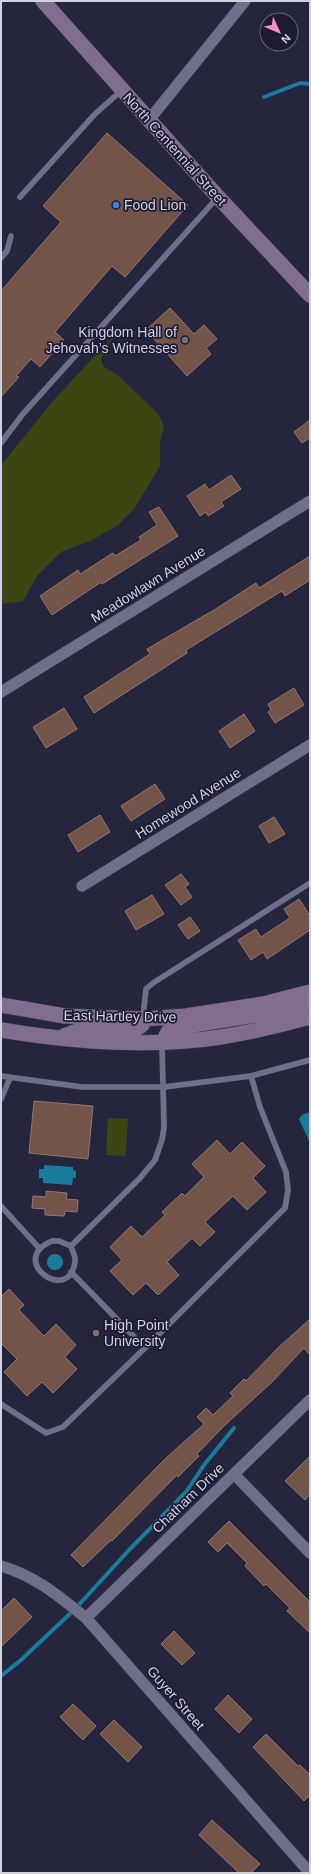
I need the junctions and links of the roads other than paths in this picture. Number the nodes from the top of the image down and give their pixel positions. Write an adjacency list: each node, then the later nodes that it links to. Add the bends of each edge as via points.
1 (42, 1): 3 (main road, North Centennial Street)
2 (244, 1): 4 (street)
3 (122, 89): 4 (main road, North Centennial Street); 5 (lane, via 95,114)
4 (148, 120): 6 (main road, North Centennial Street)
5 (20, 197)
6 (218, 197): 9 (main road, North Centennial Street); 10 (lane, via 22,416)
7 (11, 236): 8 (lane, via 7,251)
8 (1, 258)
9 (310, 295)
10 (1, 443)
11 (310, 501): 12 (street, Meadowlawn Avenue)
12 (1, 692)
13 (310, 745): 15 (street, Homewood Avenue)
14 (309, 885): 20 (lane, via 153,983 146,989)
15 (82, 886)
16 (310, 992): 20 (main road, East Hartley Drive, via 263,1004 186,1016)
17 (310, 1000): 23 (main road, via 292,1009 174,1028 168,1032)
18 (1, 1005): 20 (main road, East Hartley Drive, via 65,1016)
19 (310, 1017): 23 (main road, East Hartley Drive, via 221,1037)
20 (143, 1019): 22 (main road, via 142,1025 135,1030 85,1028)
21 (1, 1030): 22 (main road, East Hartley Drive)
22 (58, 1038): 23 (main road, East Hartley Drive)
23 (163, 1042): 28 (lane, via 161,1059)
24 (310, 1060): 26 (lane)
25 (1, 1076): 27 (lane)
26 (251, 1076): 28 (lane); 34 (lane, via 260,1107 286,1172 288,1190 285,1208)
27 (10, 1078): 28 (lane, via 82,1088); 29 (lane)
28 (164, 1087): 31 (lane, via 164,1127 155,1160)
29 (1, 1099)
30 (1, 1206): 32 (lane)
31 (72, 1246): 32 (lane, via 52,1241); 33 (lane, via 75,1260)
32 (40, 1249): 33 (lane, via 36,1258 43,1276 55,1280 62,1279)
33 (71, 1272): 34 (lane)
34 (145, 1348): 36 (lane, via 63,1427 46,1433)
35 (310, 1400): 37 (street, Chatham Drive)
36 (1, 1404)
37 (234, 1474): 38 (street); 40 (street, Chatham Drive)
38 (310, 1553)
39 (1, 1566): 40 (street, Guyer Street, via 46,1586)
40 (86, 1618): 41 (street, Guyer Street)
41 (310, 1873)

